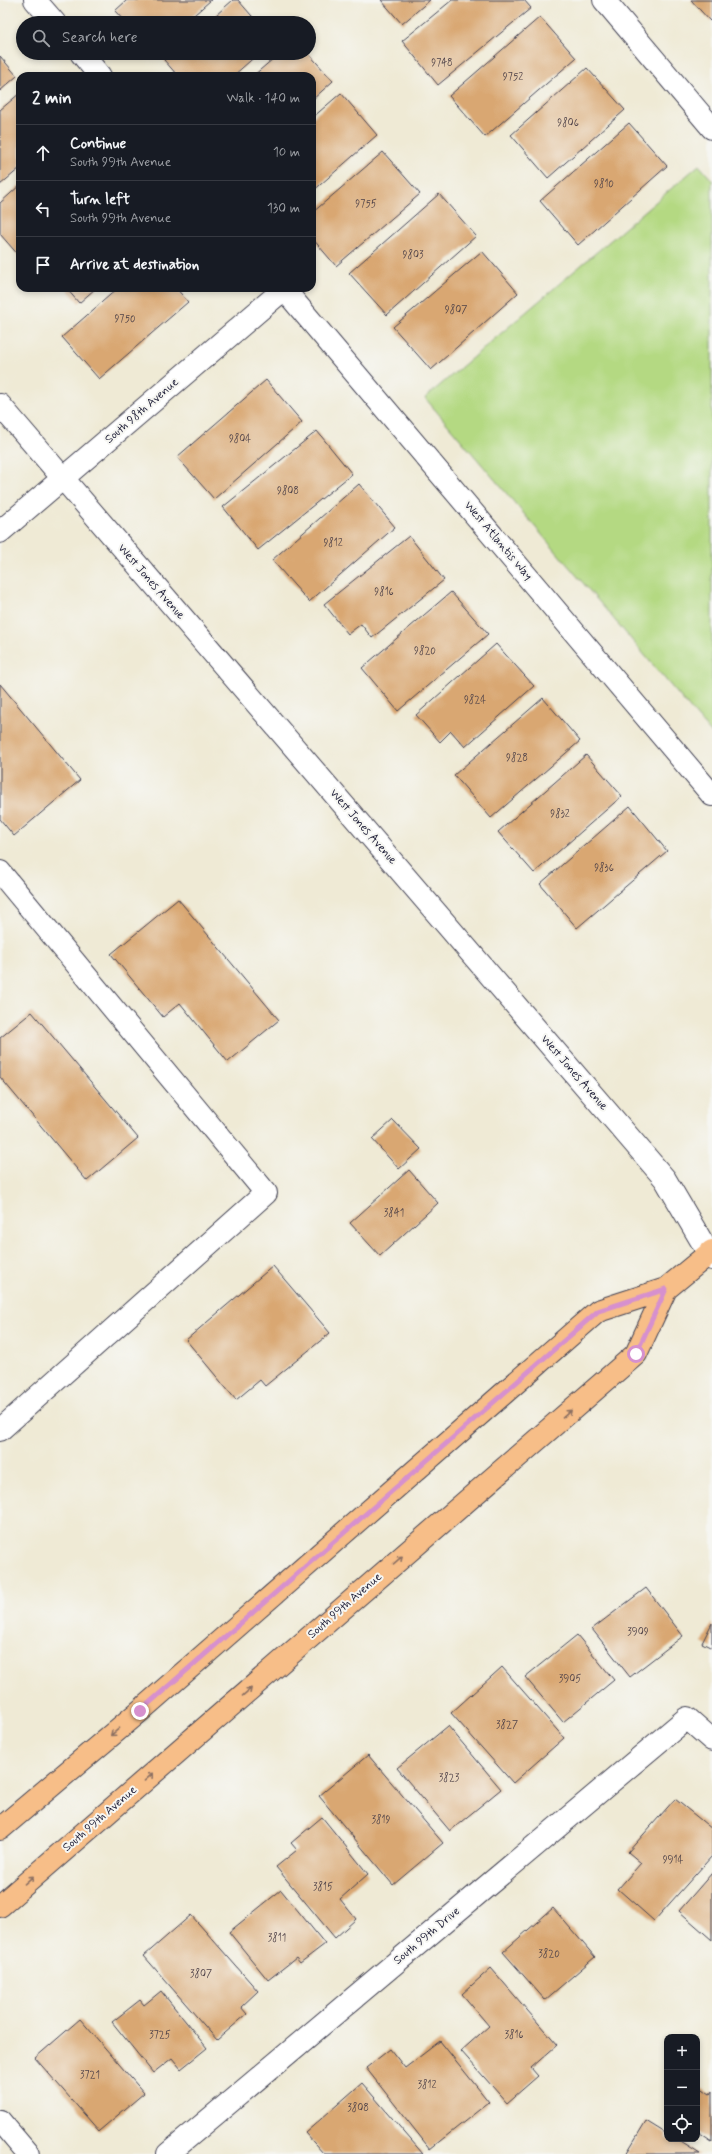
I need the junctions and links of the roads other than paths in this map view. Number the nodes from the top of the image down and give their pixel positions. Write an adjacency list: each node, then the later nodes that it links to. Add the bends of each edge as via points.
1 (35, 0): 3 (street)
2 (604, 0): 6 (street)
3 (49, 16)
4 (87, 60): 5 (street)
5 (97, 72)
6 (712, 128)
7 (281, 292): 10 (street, South 98th Avenue)
8 (287, 292): 12 (street, West Atlantis Way)
9 (0, 405): 10 (street, West Jones Avenue)
10 (63, 479): 11 (street, South 98th Avenue); 14 (street, West Jones Avenue, via 665,1180)
11 (0, 532)
12 (712, 795)
13 (0, 872): 16 (street, via 266,1194)
14 (711, 1255): 15 (main road, South 99th Avenue)
15 (666, 1289): 18 (main road, South 99th Avenue, one-way to 18, via 598,1311 146,1706); 19 (main road, South 99th Avenue, one-way to 15, via 636,1354)
16 (0, 1430)
17 (712, 1740): 22 (street, South 99th Drive, via 687,1718)
18 (0, 1829)
19 (0, 1906)
20 (0, 2121): 21 (street)
21 (28, 2154)
22 (168, 2154)

